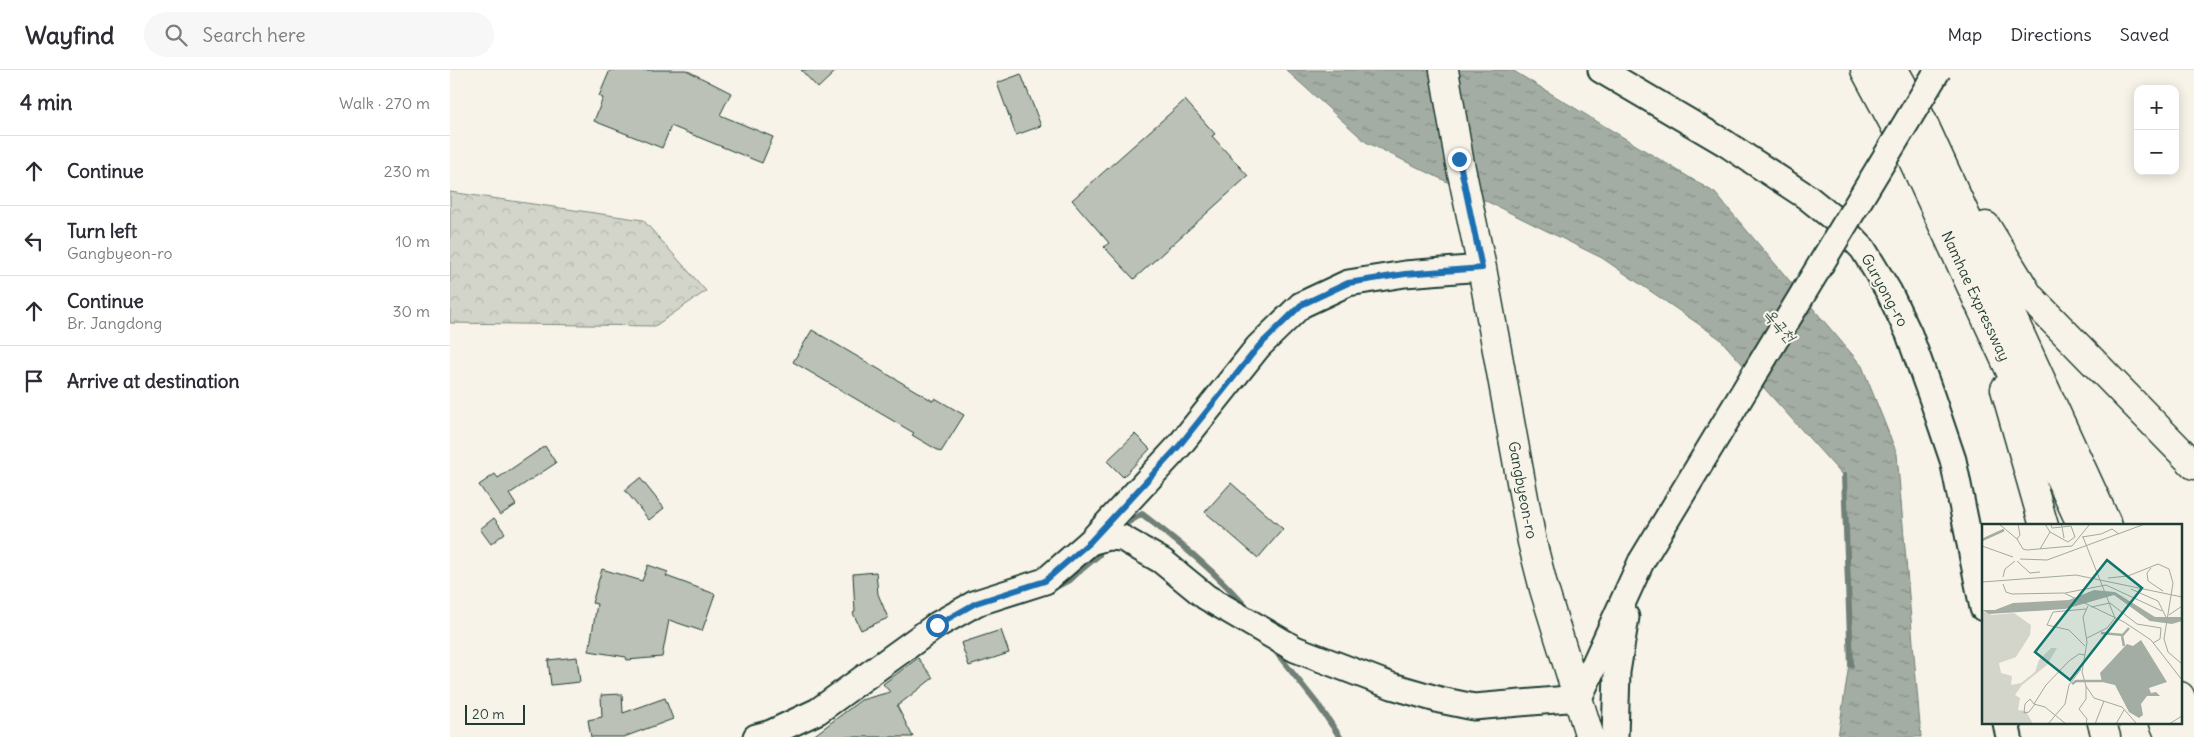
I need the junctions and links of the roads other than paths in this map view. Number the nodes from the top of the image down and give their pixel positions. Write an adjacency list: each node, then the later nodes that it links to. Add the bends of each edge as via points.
1 (1444, 70): 7 (main road, Gangbyeon-ro)
2 (1601, 70): 15 (street, Guryong-ro, via 1725,142 1807,196 1863,249 1909,334 1932,398 1952,460)
3 (1865, 70): 8 (main road, Namhae Expressway, via 1896,127)
4 (1894, 70): 6 (main road, Namhae Expressway)
5 (1938, 70): 14 (street, bridge)
6 (1921, 118): 9 (main road, via 2029,296); 12 (main road, Namhae Expressway)
7 (1482, 268): 13 (street, via 1405,274 1348,283 1301,305 1258,347 1179,446); 16 (main road, Gangbyeon-ro, via 1532,542)
8 (1981, 306): 10 (main road); 11 (main road, Namhae Expressway)
9 (2194, 465)
10 (2043, 524)
11 (2081, 524)
12 (2107, 524)
13 (1090, 542): 16 (street, via 1108,537 1122,538 1162,561 1206,597 1295,650 1392,686 1474,707); 22 (street, via 1045,581 976,603 937,625 818,711 771,734)
14 (1636, 572): 16 (street); 24 (street, via 1617,672)
15 (1982, 603)
16 (1580, 698): 23 (main road, Gangbyeon-ro)
17 (2182, 701): 21 (main road)
18 (2006, 724): 25 (street)
19 (2102, 724): 26 (main road)
20 (2164, 724): 27 (main road)
21 (2194, 729)
22 (756, 737)
23 (1590, 737)
24 (1615, 737)
25 (2009, 737)
26 (2106, 737)
27 (2170, 737)

